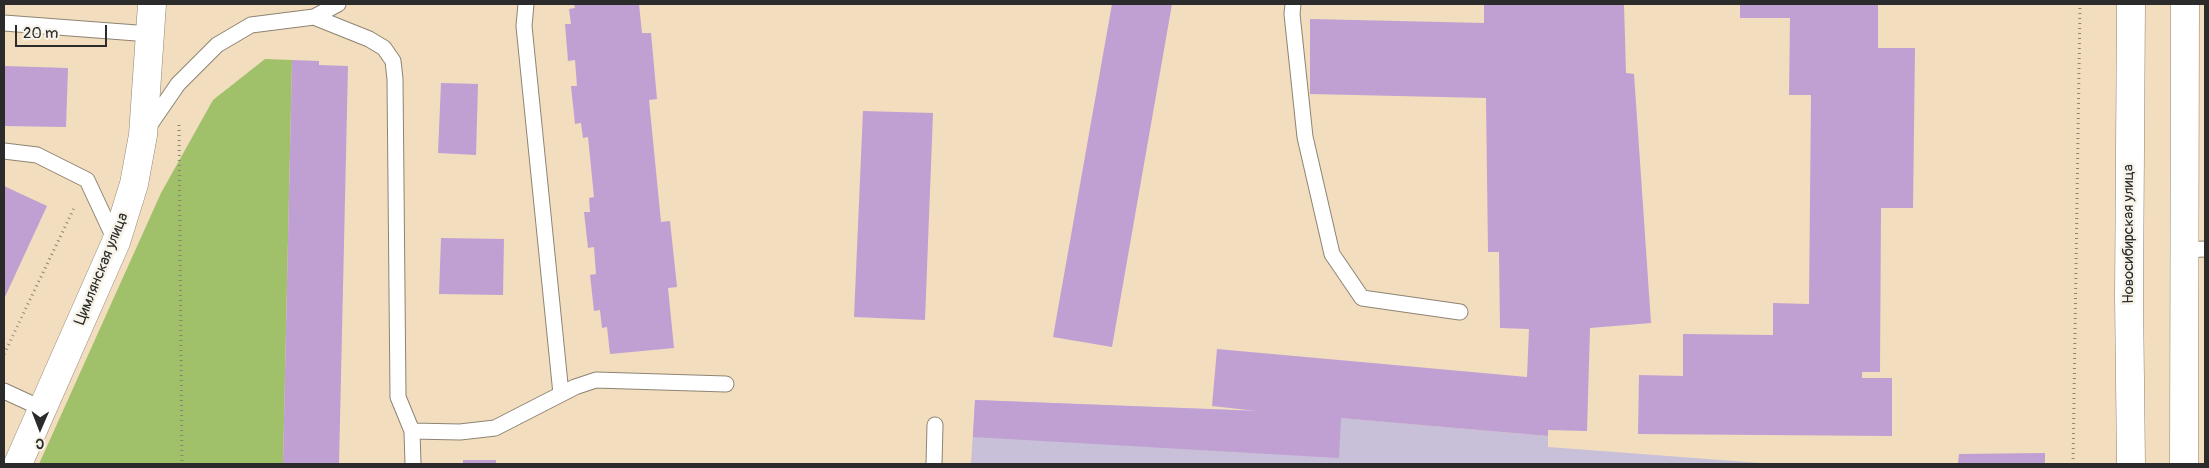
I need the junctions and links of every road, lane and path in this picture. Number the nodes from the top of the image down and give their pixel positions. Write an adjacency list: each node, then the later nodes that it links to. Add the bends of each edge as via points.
1 (152, 4): 10 (main road, Цимлянская улица)
2 (338, 4): 8 (lane)
3 (526, 4): 21 (lane, via 524,26)
4 (1293, 4): 17 (lane, via 1304,137 1332,254 1362,298)
5 (2080, 4): 29 (path)
6 (2131, 4): 30 (main road, Новосибирская улица)
7 (2185, 4): 16 (main road)
8 (314, 17): 11 (lane, via 251,25 217,45); 24 (lane, via 369,39 384,48 394,61 398,397)
9 (4, 23): 10 (lane)
10 (150, 34): 12 (main road, Цимлянская улица)
11 (178, 84): 12 (lane); 26 (path)
12 (143, 135): 15 (main road, Цимлянская улица, via 134,184)
13 (4, 152): 14 (lane, via 37,155)
14 (88, 180): 15 (lane); 18 (path)
15 (116, 242): 22 (main road, Цимлянская улица)
16 (2194, 250): 31 (main road)
17 (1460, 312)
18 (4, 354)
19 (726, 384): 21 (lane, via 607,380 585,383)
20 (4, 391): 22 (lane)
21 (561, 394): 24 (lane, via 495,428 460,432)
22 (43, 409): 25 (main road, Цимлянская улица)
23 (935, 425): 28 (lane)
24 (412, 431): 27 (lane)
25 (18, 464)
26 (182, 464)
27 (413, 464)
28 (934, 464)
29 (2073, 464)
30 (2131, 464)
31 (2184, 464)

